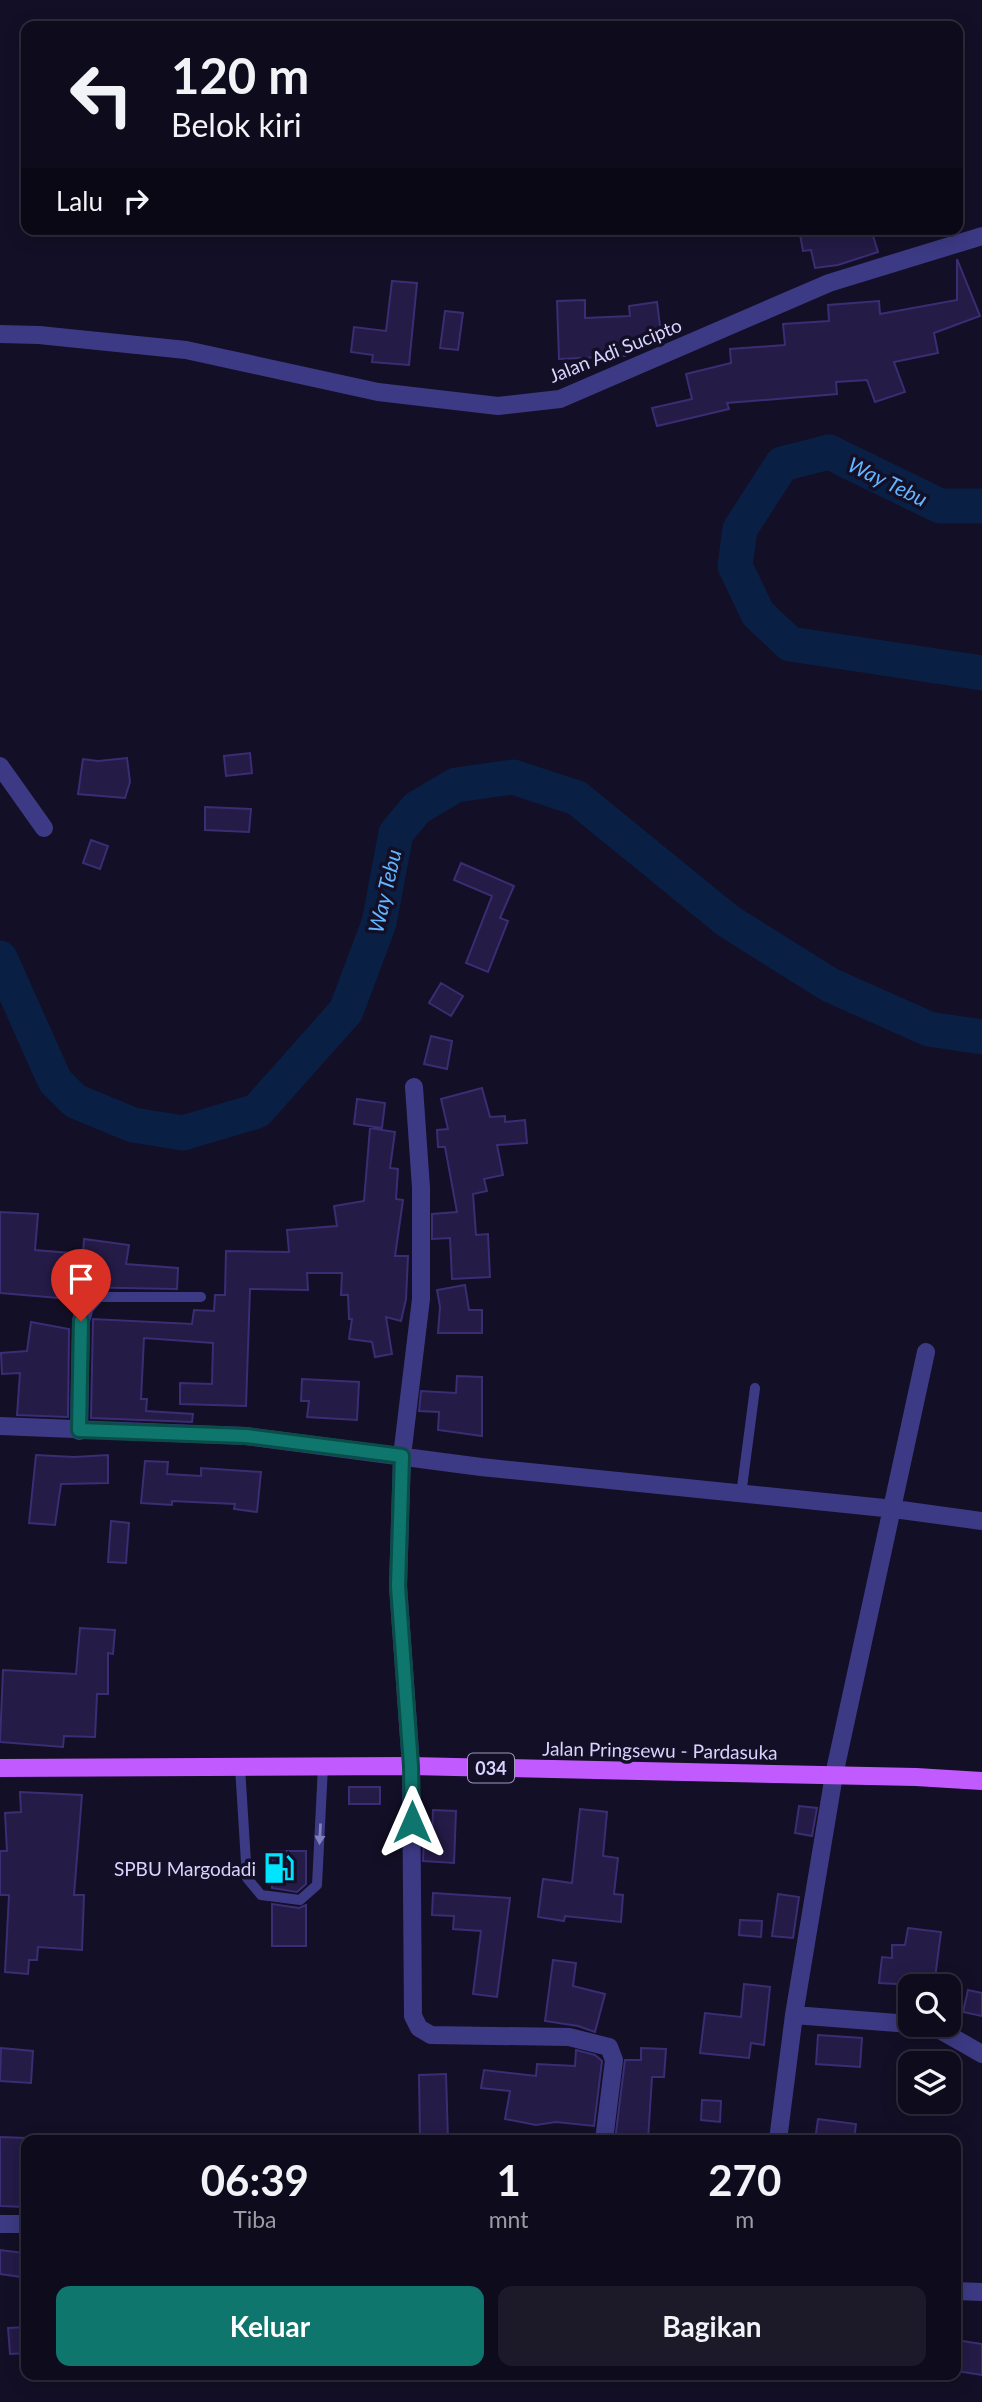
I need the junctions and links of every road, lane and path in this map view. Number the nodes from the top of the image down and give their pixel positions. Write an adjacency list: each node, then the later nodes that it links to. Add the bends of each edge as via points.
1 (982, 236): 2 (street, Jalan Adi Sucipto, via 829,283 560,399 498,407 378,392 186,350)
2 (0, 334)
3 (0, 766): 4 (street)
4 (44, 828)
5 (414, 1087): 12 (street, via 421,1188 421,1299)
6 (94, 1297): 7 (lane); 11 (street, via 81,1321)
7 (201, 1297)
8 (926, 1352): 14 (street)
9 (755, 1388): 13 (lane)
10 (0, 1426): 11 (street)
11 (79, 1430): 12 (street, via 246,1436)
12 (402, 1456): 13 (street); 17 (street, via 398,1586)
13 (741, 1495): 14 (street)
14 (894, 1509): 15 (street); 20 (street)
15 (982, 1521)
16 (323, 1766): 17 (main road, Jalan Pringsewu - Pardasuka / 034); 18 (main road, Jalan Pringsewu - Pardasuka / 034); 18 (lane, one-way to 18, via 317,1885 300,1900 261,1895 247,1878)
17 (411, 1766): 20 (main road, Jalan Pringsewu - Pardasuka / 034); 26 (street, via 413,2016 419,2028 431,2035 569,2036 609,2047 614,2060)
18 (240, 1767): 19 (main road, Jalan Pringsewu - Pardasuka / 034)
19 (0, 1768)
20 (834, 1775): 21 (main road, Jalan Pringsewu - Pardasuka / 034); 22 (street)
21 (982, 1781)
22 (794, 2015): 23 (street); 27 (street)
23 (898, 2023)
24 (952, 2037): 25 (street)
25 (982, 2054)
26 (605, 2135)
27 (779, 2135)
28 (0, 2224): 29 (street)
29 (21, 2224)
30 (961, 2291): 31 (street)
31 (982, 2292)

